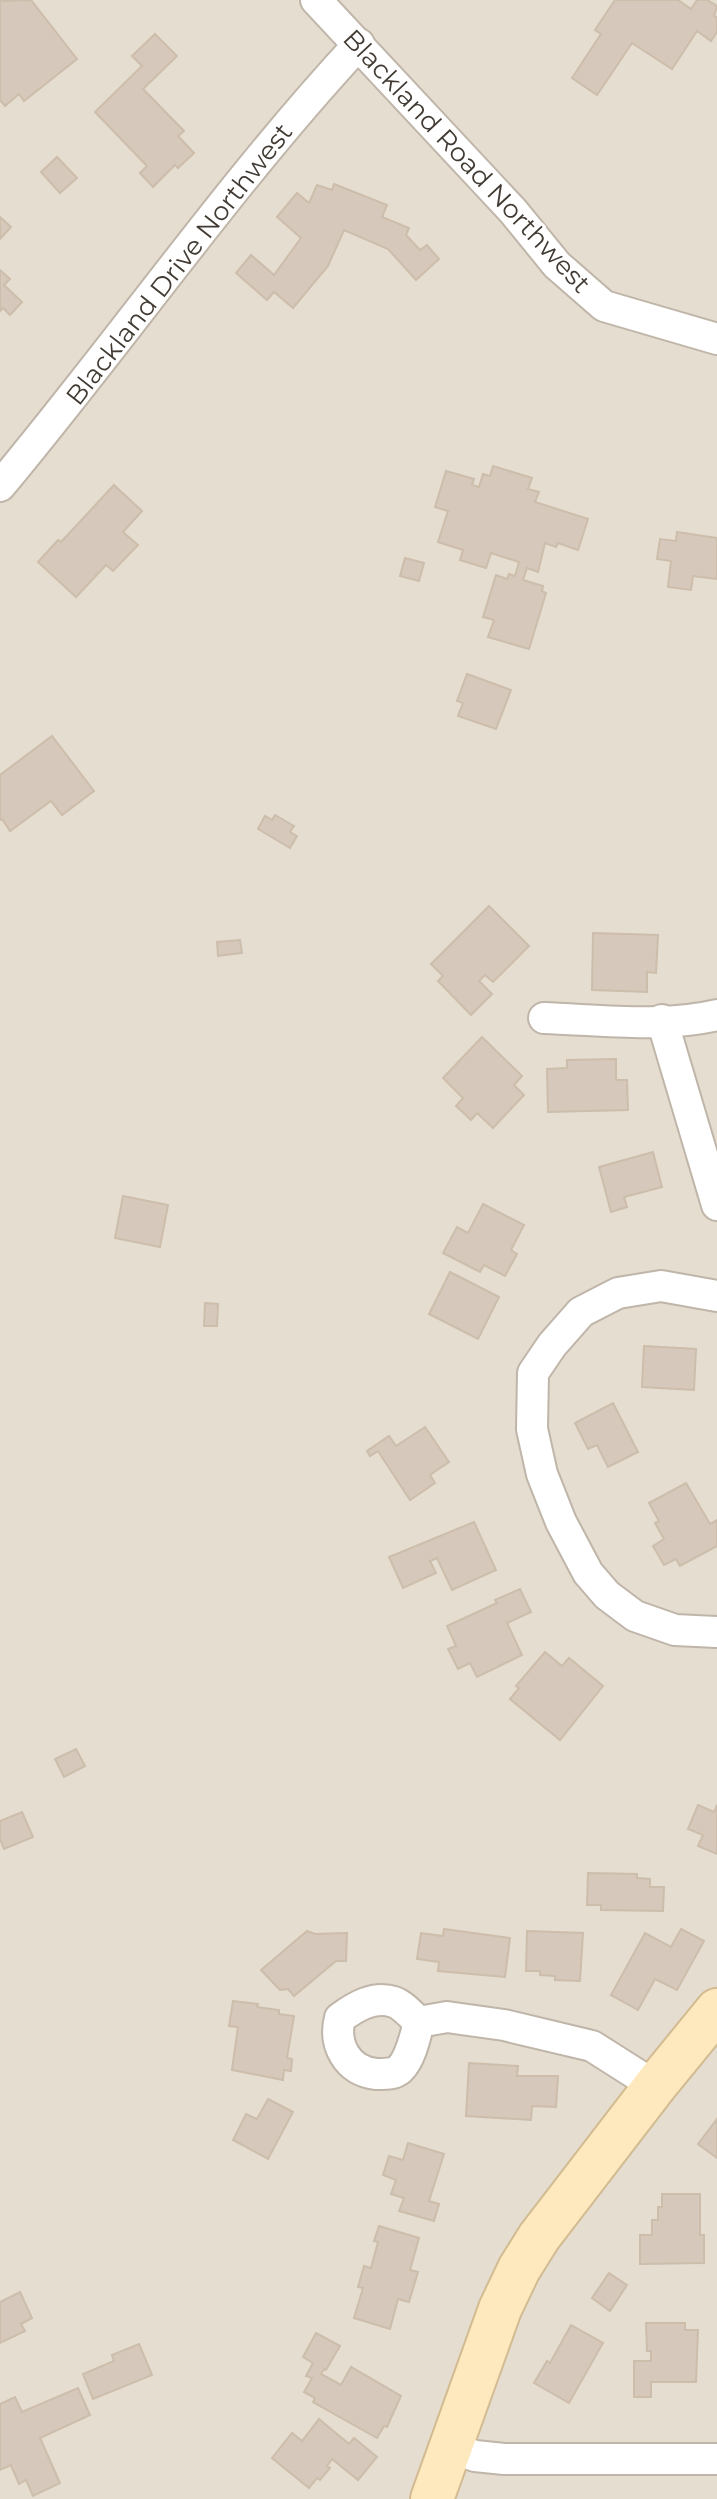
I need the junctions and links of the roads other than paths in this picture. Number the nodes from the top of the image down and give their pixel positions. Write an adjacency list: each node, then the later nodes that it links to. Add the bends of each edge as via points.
1 (316, 0): 2 (street, Blackland Road Northwest)
2 (359, 44): 3 (street, Blackland Road Northwest, via 557,265 604,306); 4 (street, Blackland Drive Northwest, via 182,253)
3 (717, 339)
4 (0, 486)
5 (717, 1015): 7 (street)
6 (544, 1018): 7 (street)
7 (662, 1020): 8 (street)
8 (717, 1205)
9 (717, 1296): 10 (street, via 661,1286 618,1293 581,1312 533,1373 532,1429 561,1522 588,1573 607,1595 635,1616 675,1630)
10 (717, 1632)
11 (717, 2010): 13 (street)
12 (419, 2022): 13 (street, via 447,2017 592,2046)
13 (655, 2086): 14 (street, via 519,2269)
14 (452, 2448): 15 (street, via 504,2459); 16 (street)
15 (717, 2459)
16 (432, 2499)

